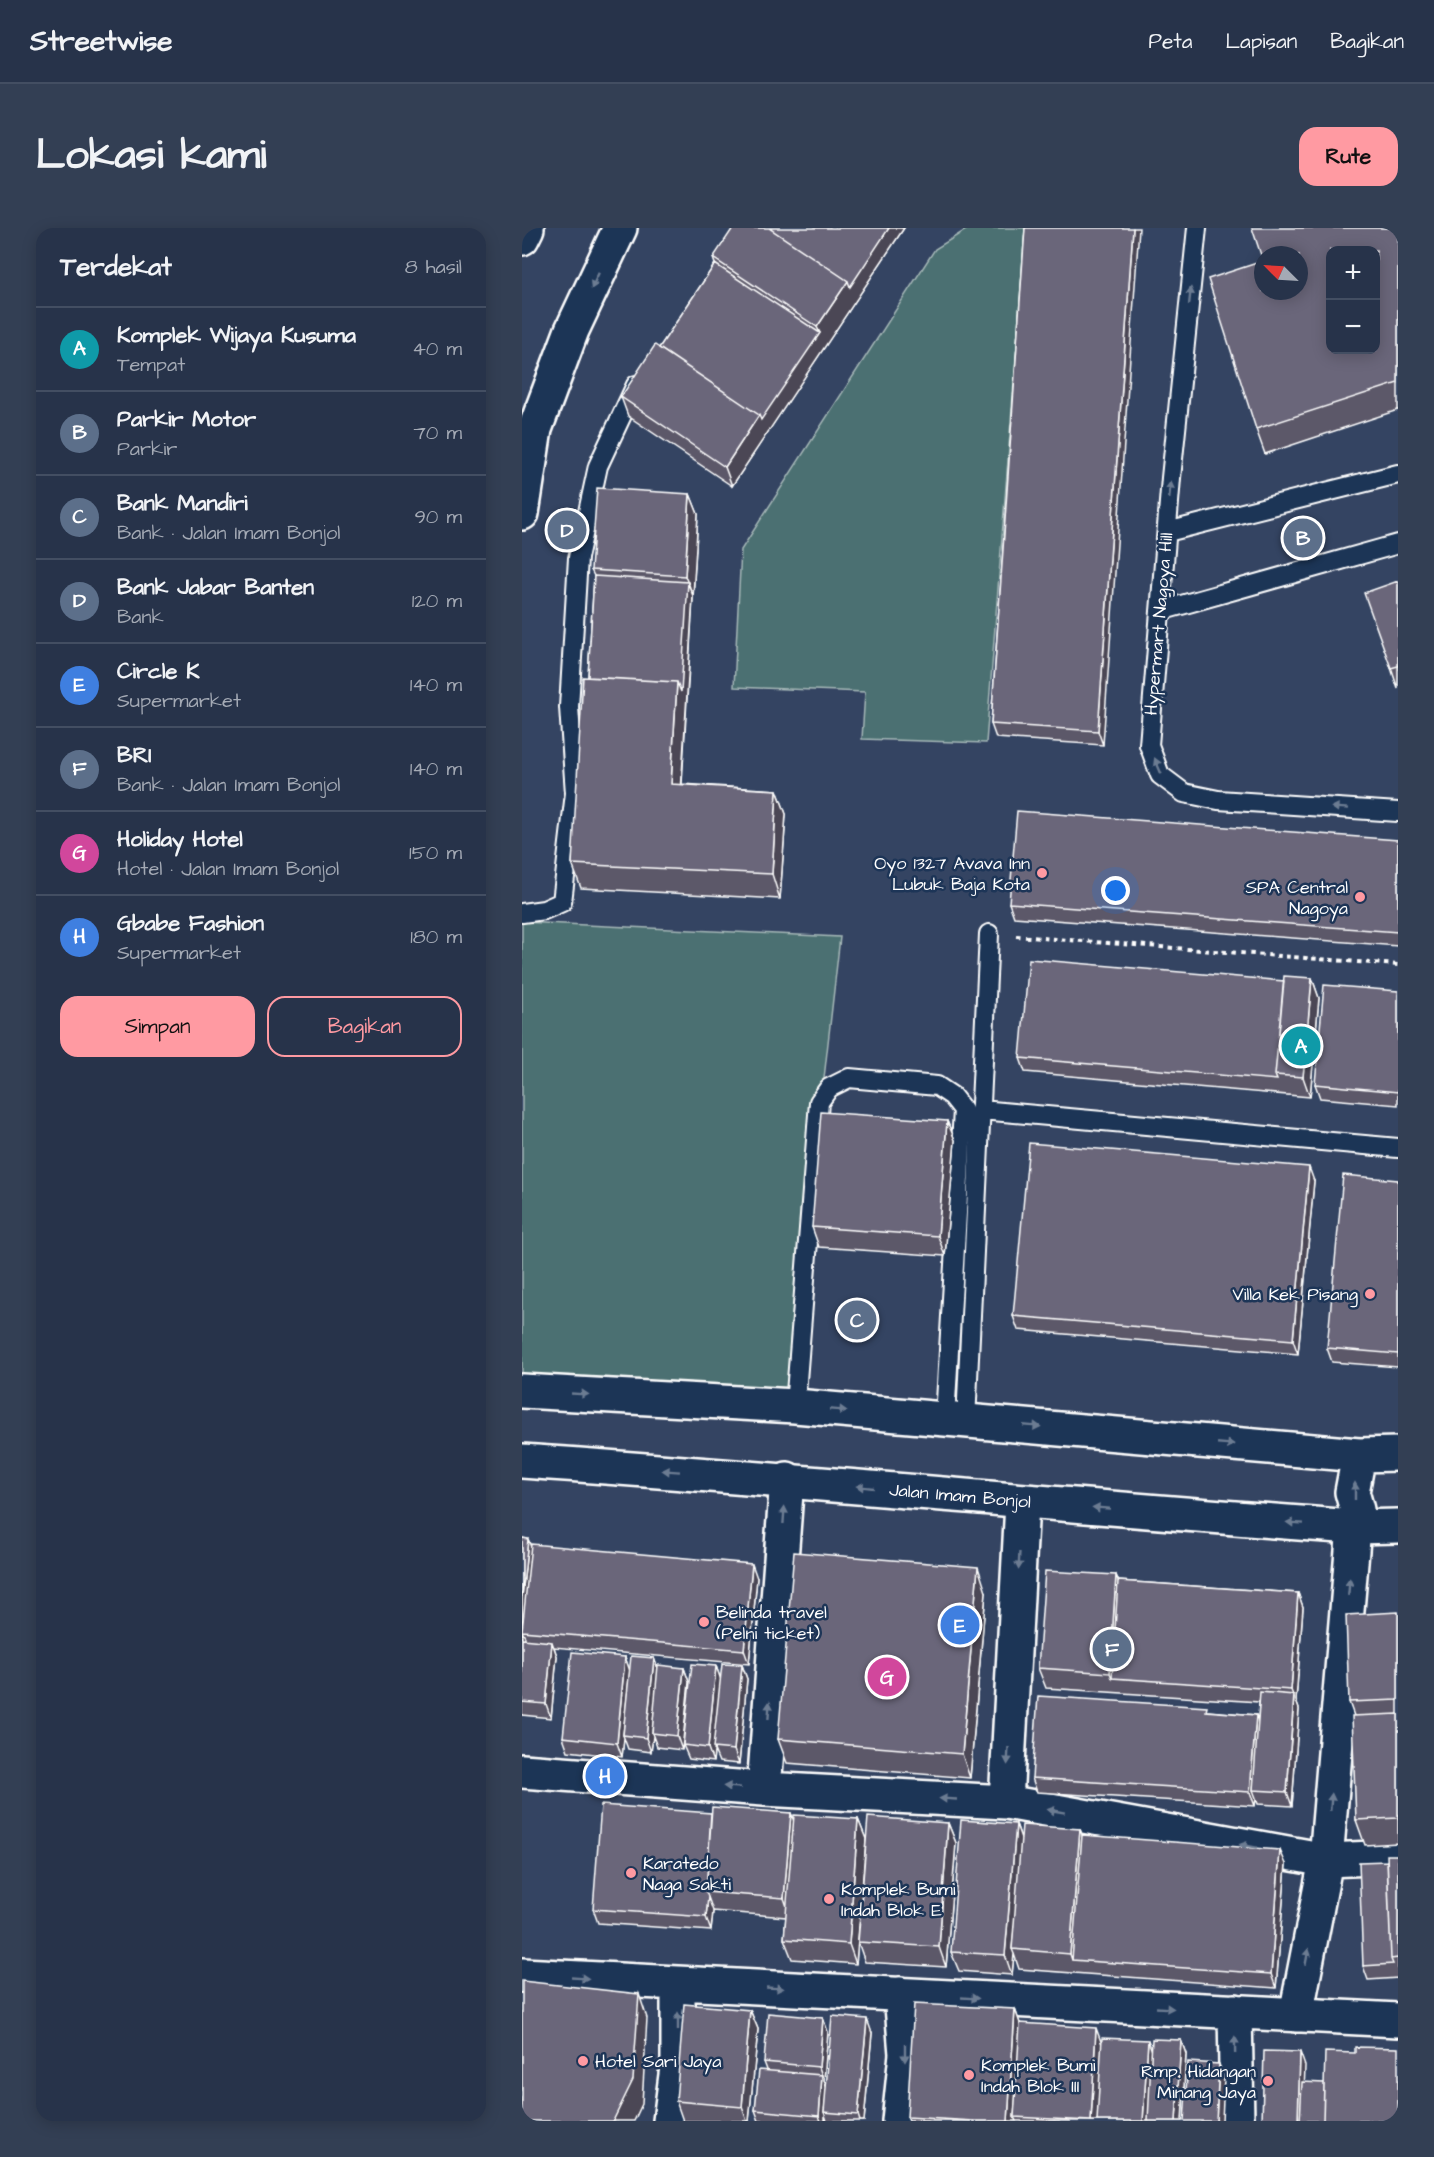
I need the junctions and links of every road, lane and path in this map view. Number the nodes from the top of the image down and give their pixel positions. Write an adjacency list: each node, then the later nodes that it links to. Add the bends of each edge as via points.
1 (526, 228): 4 (street)
2 (620, 228): 7 (street, one-way to 7, via 572,330 535,429)
3 (1197, 228): 8 (lane, Hypermart Nagoya Hill, one-way to 3)
4 (522, 238)
5 (648, 368): 12 (lane, via 629,395 598,466 578,558 569,707 575,793 562,902)
6 (1398, 474): 8 (lane)
7 (522, 513)
8 (1167, 532): 10 (lane, Hypermart Nagoya Hill)
9 (1398, 544): 10 (lane)
10 (1160, 610): 11 (lane, Hypermart Nagoya Hill, one-way to 10, via 1218,800 1184,793 1160,775 1149,745)
11 (1398, 812)
12 (522, 913)
13 (989, 934): 14 (path); 15 (lane)
14 (1398, 965)
15 (981, 1110): 16 (lane); 19 (lane)
16 (1398, 1148)
17 (522, 1391): 18 (street, one-way to 18)
18 (795, 1406): 19 (street, one-way to 19); 19 (lane, via 819,1102 829,1088 849,1078 937,1086 963,1110)
19 (956, 1420): 21 (street, one-way to 21)
20 (1398, 1454): 21 (street)
21 (1359, 1455): 26 (street, one-way to 21, via 1357,1510 1352,1492)
22 (522, 1461): 23 (street, Jalan Imam Bonjol, one-way to 22)
23 (787, 1479): 24 (street, Jalan Imam Bonjol, one-way to 23); 28 (street, one-way to 23)
24 (1022, 1503): 26 (street, Jalan Imam Bonjol, one-way to 24); 29 (street, one-way to 29)
25 (1398, 1526): 26 (street, Jalan Imam Bonjol)
26 (1354, 1527): 31 (street, one-way to 26)
27 (522, 1771): 28 (street, one-way to 27)
28 (764, 1789): 29 (street, one-way to 28)
29 (1006, 1802): 31 (street, one-way to 29)
30 (1398, 1857): 31 (street)
31 (1326, 1860): 36 (street, one-way to 31)
32 (522, 1975): 33 (street, one-way to 33)
33 (678, 1983): 34 (street, one-way to 34); 38 (street, one-way to 33, via 678,2060)
34 (902, 1994): 35 (street, one-way to 35); 39 (street, one-way to 39, via 906,2054)
35 (1234, 2011): 36 (street); 40 (street, one-way to 35)
36 (1296, 2014): 37 (street)
37 (1398, 2020)
38 (670, 2121)
39 (899, 2121)
40 (1237, 2121)

